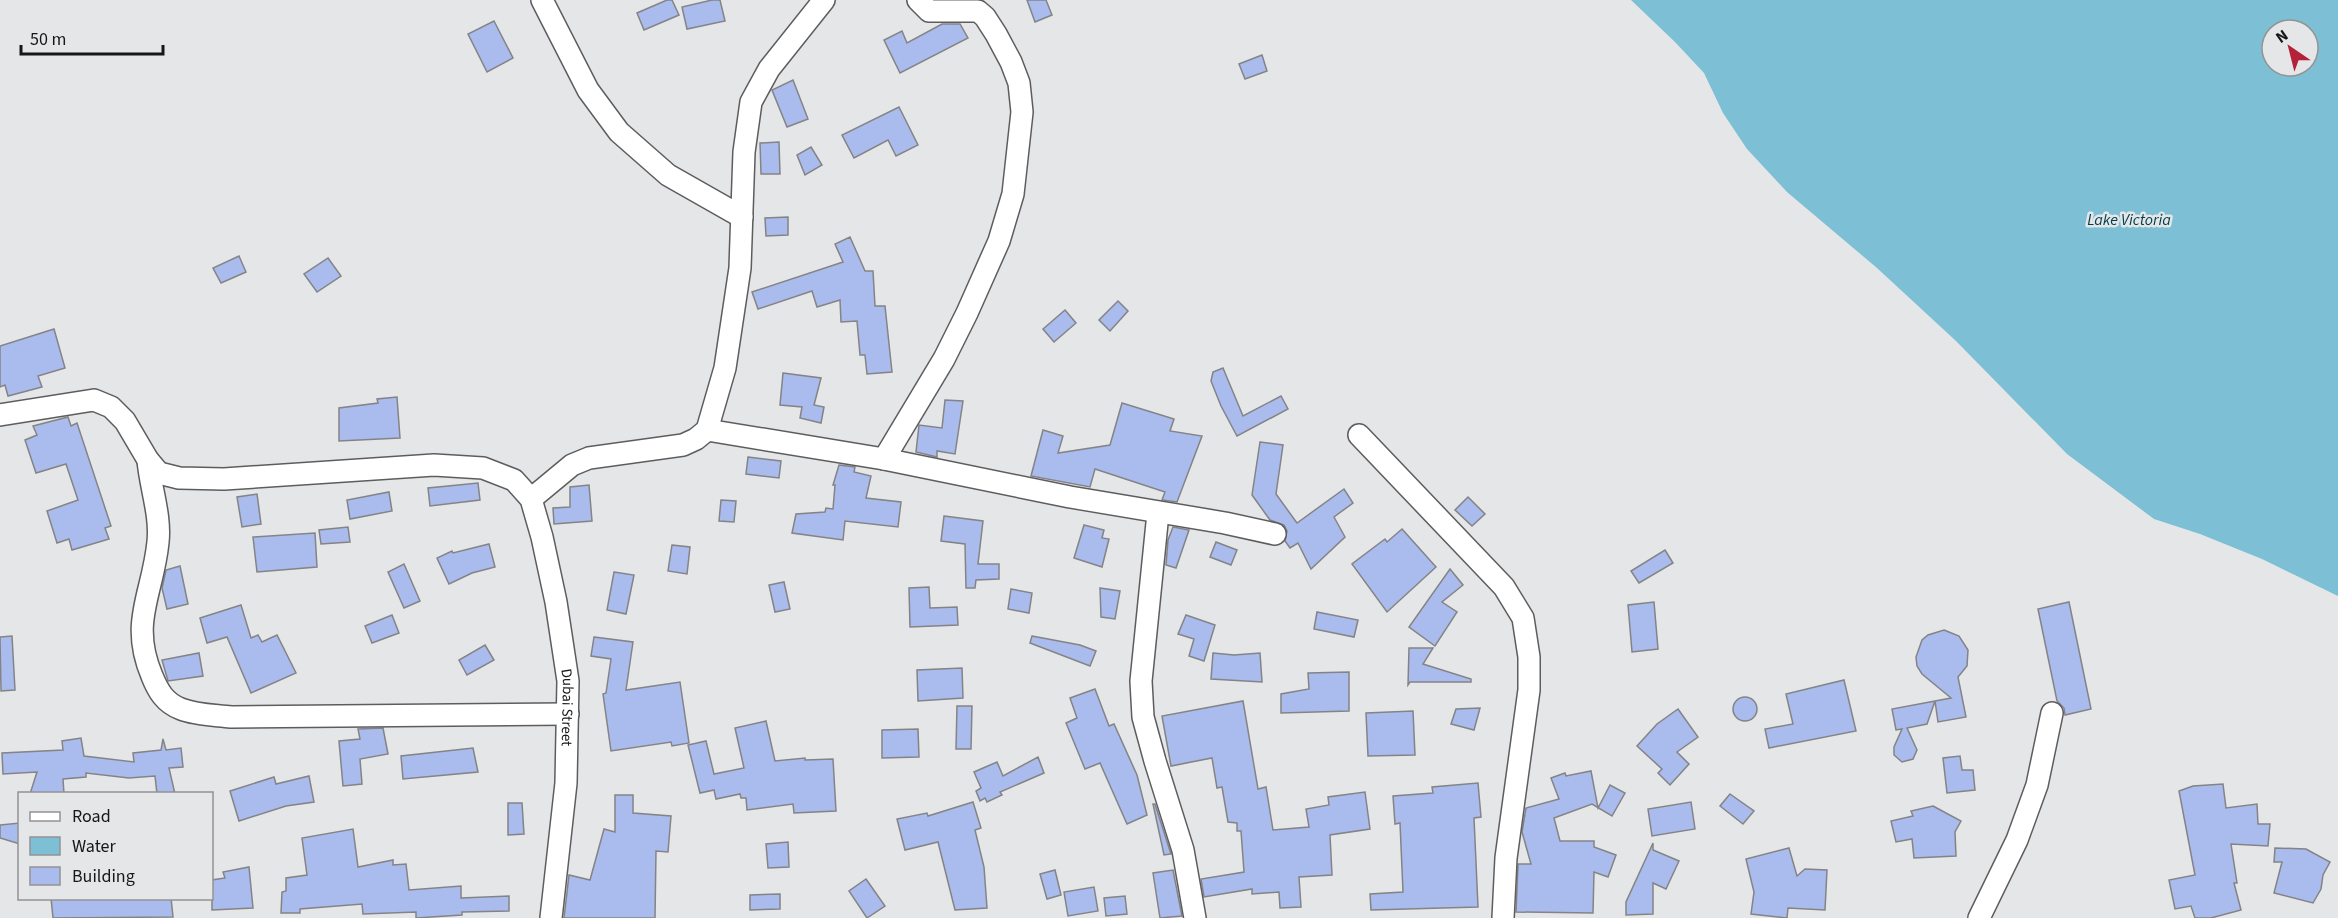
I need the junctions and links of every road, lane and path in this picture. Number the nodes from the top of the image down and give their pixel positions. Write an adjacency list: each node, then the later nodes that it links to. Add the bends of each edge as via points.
1 (542, 0): 4 (street, via 588,90 619,132 668,176)
2 (824, 0): 4 (street, via 769,69 751,102 744,152)
3 (918, 0): 8 (street, via 929,11 978,11 985,17 1011,62 1019,83 1022,112 1013,194 999,241 944,359)
4 (742, 217): 6 (street, via 734,319)
5 (0, 416): 9 (street, via 94,400 111,407 125,421)
6 (707, 430): 8 (street); 10 (street, via 683,445 589,458 572,465)
7 (1359, 435): 17 (street, via 1504,587 1523,618 1529,690 1506,858)
8 (884, 459): 11 (street)
9 (148, 460): 10 (street, via 159,473 179,478 434,465 483,468 514,480); 14 (street, via 158,540 141,638 156,688 181,710 231,717)
10 (531, 499): 14 (street, Dubai Street, via 556,602 568,681)
11 (1158, 513): 12 (street); 16 (street, via 1141,681 1143,717 1183,850)
12 (1275, 534)
13 (2052, 713): 18 (street, via 2037,785 2017,840)
14 (568, 714): 15 (street, Dubai Street, via 566,783)
15 (550, 918)
16 (1195, 918)
17 (1503, 918)
18 (1979, 918)

